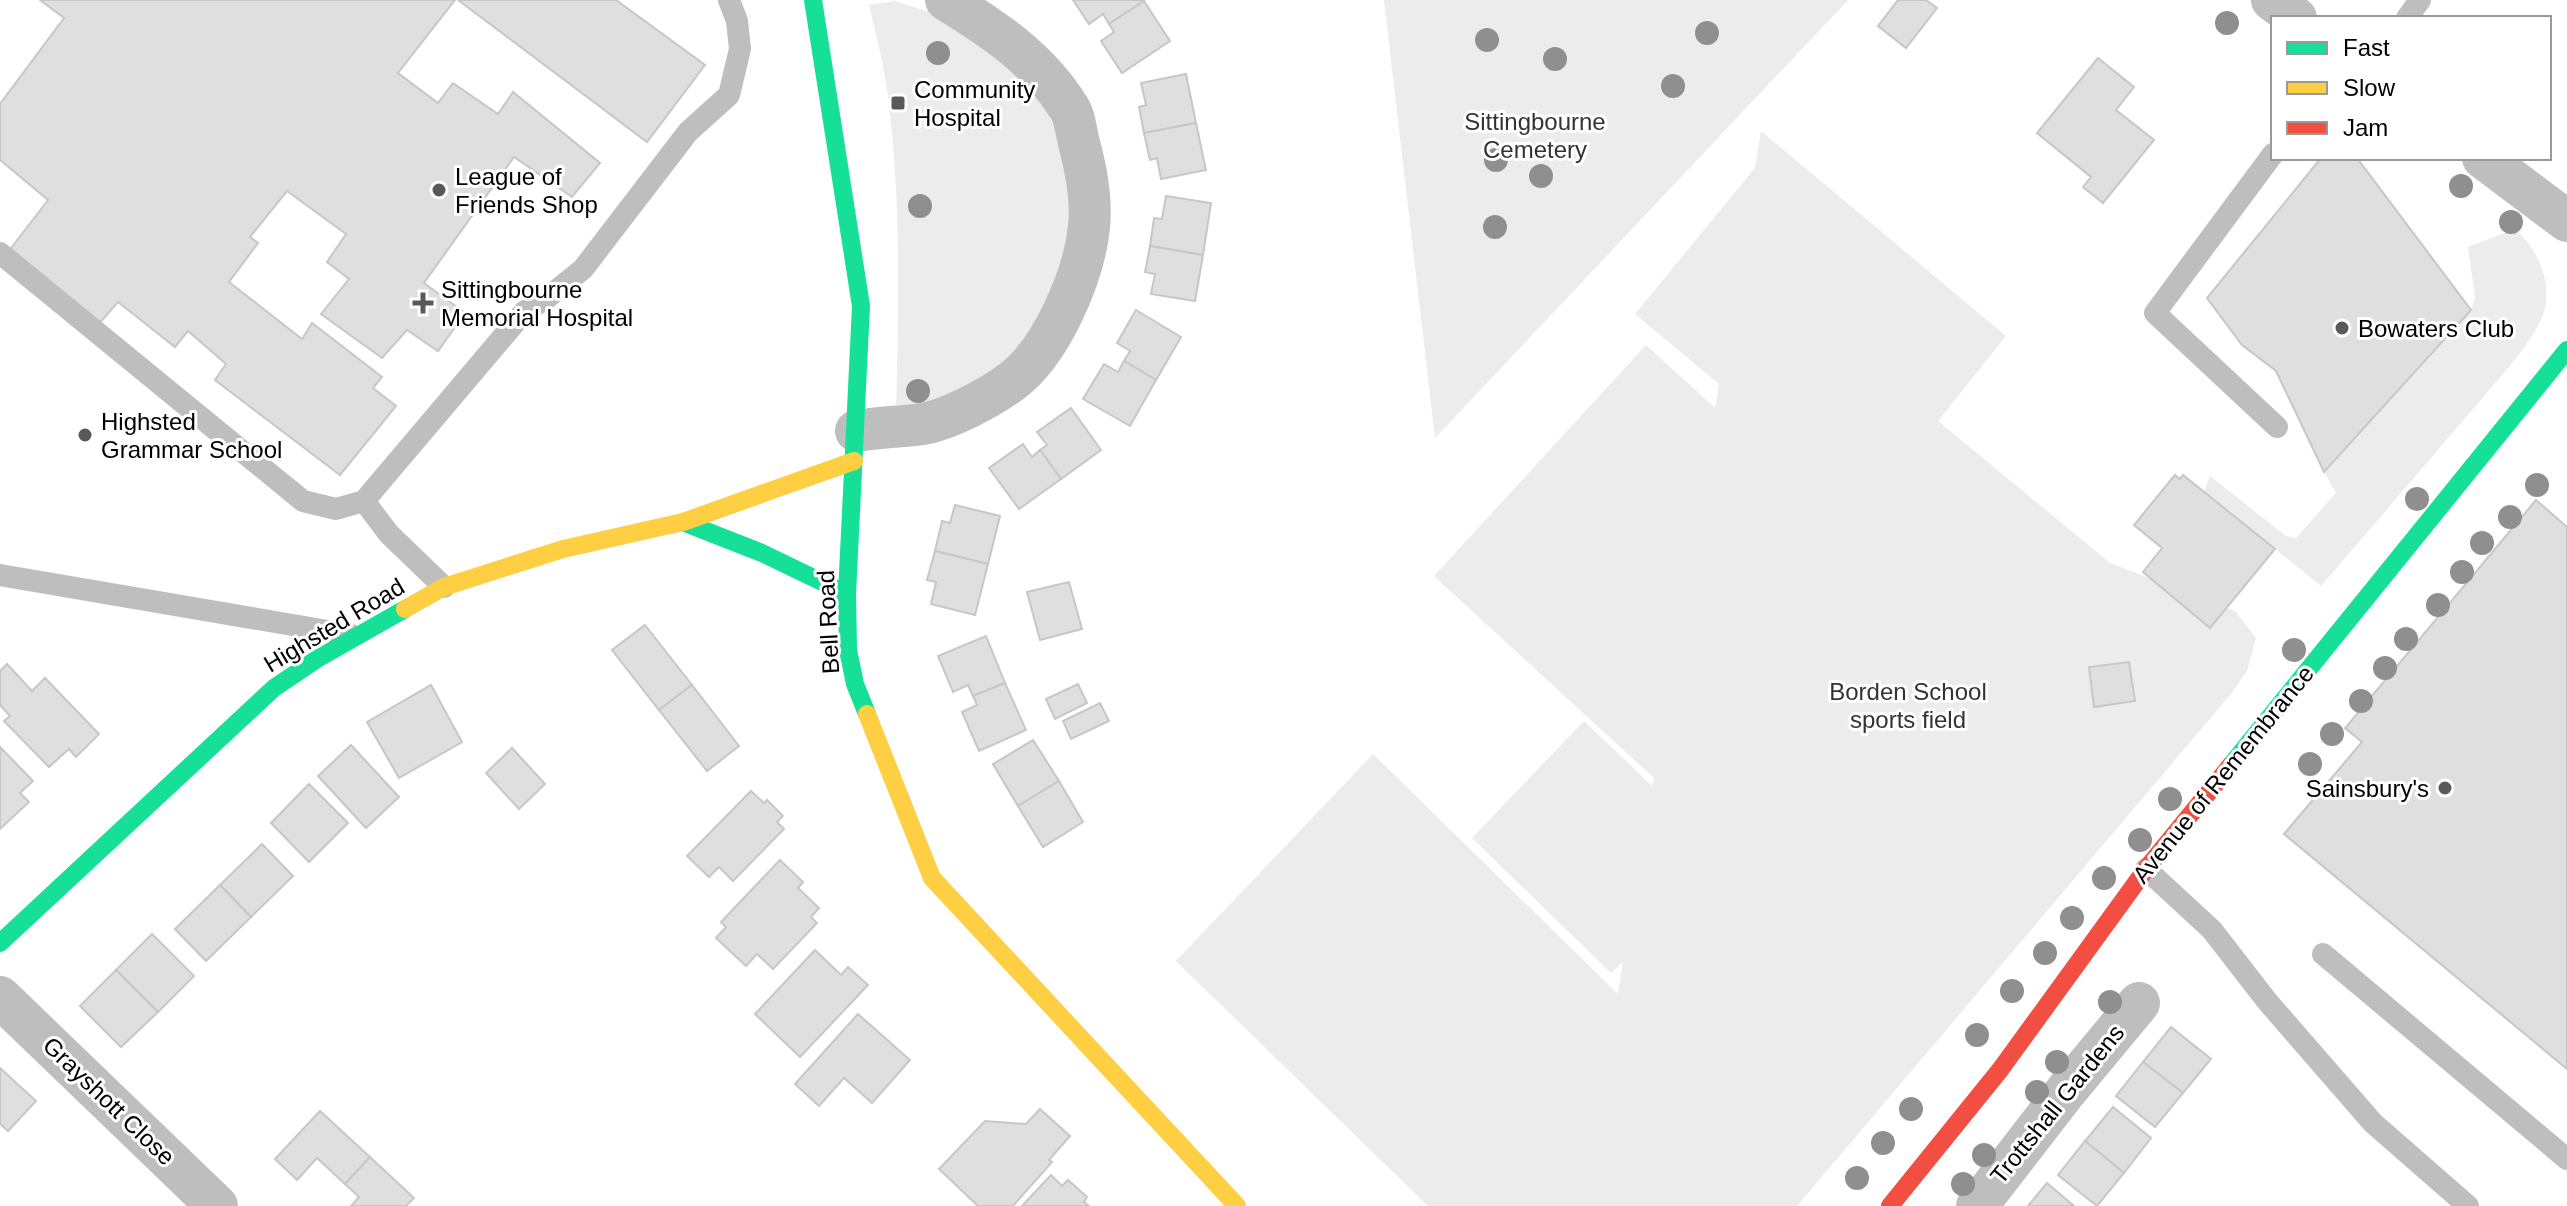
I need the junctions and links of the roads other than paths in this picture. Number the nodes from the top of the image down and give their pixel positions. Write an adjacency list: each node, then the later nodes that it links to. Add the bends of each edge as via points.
1 (729, 0): 13 (lane, via 740,49 729,95 688,132 583,269 524,312)
2 (813, 0): 12 (street, Bell Road, via 861,306)
3 (946, 0): 12 (street, via 1011,42 1071,110 1089,193 1089,228 1064,309 1044,346 1013,381 971,406)
4 (2272, 0): 5 (street)
5 (2293, 16)
6 (2271, 157): 11 (lane, via 2155,313)
7 (2486, 160): 8 (street)
8 (2567, 221)
9 (0, 253): 13 (lane, via 303,501 336,509)
10 (2567, 350): 19 (street, Avenue of Remembrance)
11 (2277, 427)
12 (855, 446): 14 (street, Highsted Road); 17 (street, Bell Road)
13 (364, 501): 16 (lane, via 389,534)
14 (683, 522): 16 (street, Highsted Road, via 563,549); 17 (street)
15 (0, 575): 18 (lane)
16 (444, 587): 18 (street, Highsted Road)
17 (847, 594): 26 (street, Bell Road, via 855,684 932,878)
18 (360, 636): 20 (street, Highsted Road, via 274,688)
19 (2146, 869): 27 (street, Avenue of Remembrance, via 2000,1070); 29 (lane, via 2212,930 2373,1123)
20 (0, 943)
21 (2323, 954): 24 (lane)
22 (0, 997): 25 (street, Grayshott Close)
23 (2139, 1003): 28 (street, Trottshall Gardens)
24 (2567, 1159)
25 (217, 1206)
26 (1237, 1206)
27 (1890, 1206)
28 (1977, 1206)
29 (2468, 1206)

